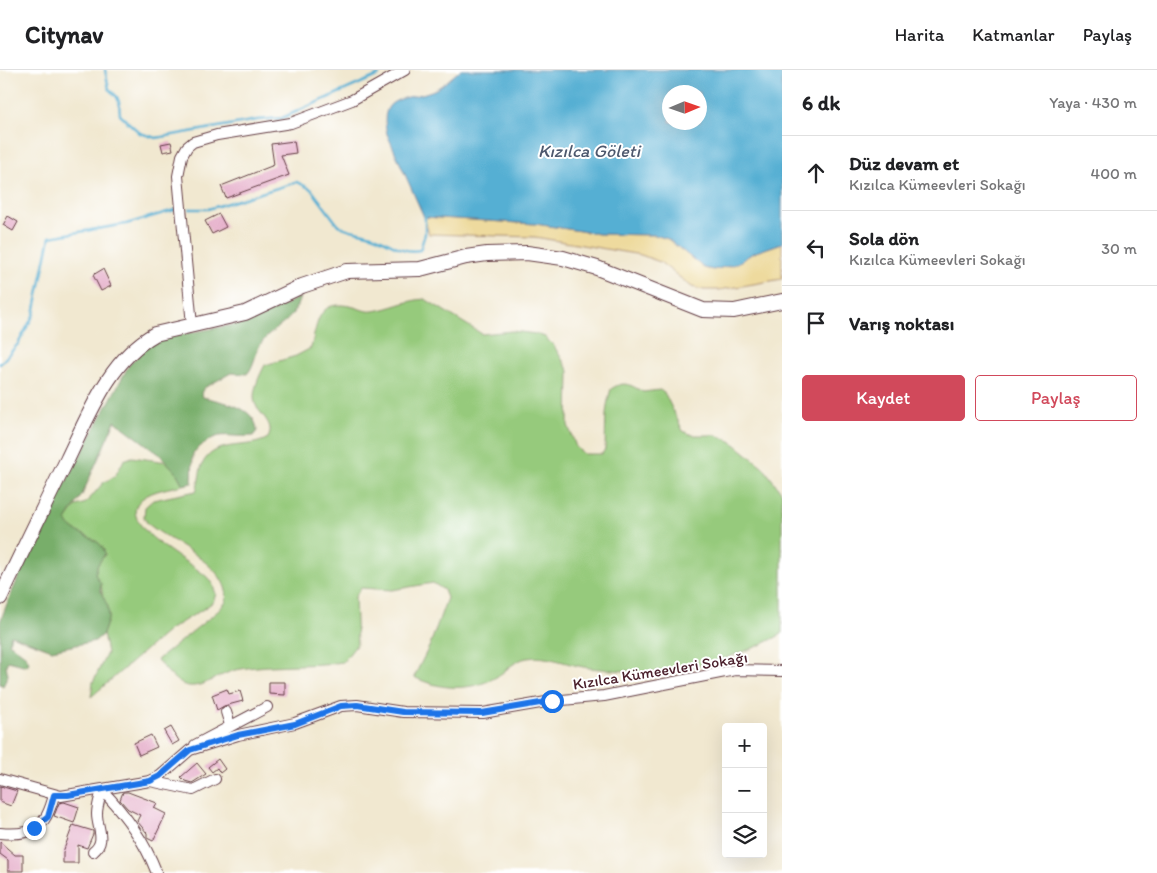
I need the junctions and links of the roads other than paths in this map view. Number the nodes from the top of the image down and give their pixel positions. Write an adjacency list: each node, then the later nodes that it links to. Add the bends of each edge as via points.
1 (405, 70): 3 (street, via 352,100 291,123 210,137 187,147 178,176)
2 (782, 300): 3 (street, via 734,311 703,310 563,258 536,254 487,254 420,269 347,270 302,286 245,313)
3 (192, 325): 4 (street, via 155,334 143,341 112,374)
4 (0, 598)
5 (782, 671): 9 (street, Kızılca Kümeevleri Sokağı, via 735,670 604,696 482,713 403,712 349,704 295,724 224,739)
6 (267, 707): 8 (street)
7 (226, 712): 8 (street)
8 (230, 725): 9 (street, via 207,736)
9 (186, 752): 12 (street, Kızılca Kümeevleri Sokağı)
10 (0, 778): 14 (street, Kızılca Kümeevleri Sokağı)
11 (215, 779): 12 (street, via 193,790)
12 (150, 781): 13 (street, Kızılca Kümeevleri Sokağı)
13 (102, 790): 14 (street, Kızılca Kümeevleri Sokağı); 16 (street, via 97,813 101,838); 17 (street, via 127,818)
14 (54, 795): 15 (street, via 48,817 42,824 22,833)
15 (0, 834)
16 (93, 852)
17 (156, 871)

